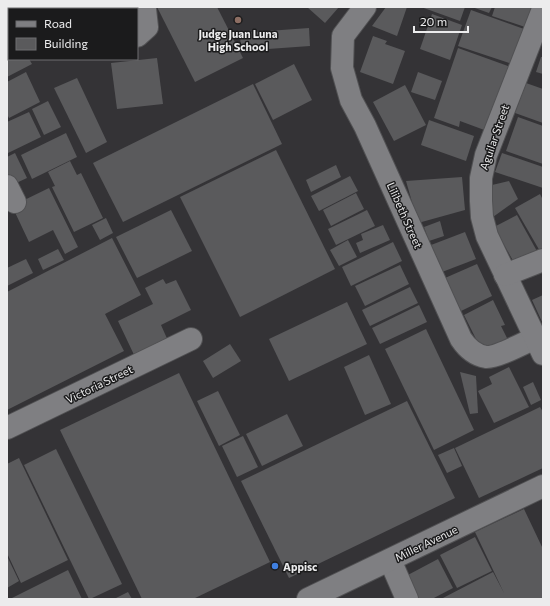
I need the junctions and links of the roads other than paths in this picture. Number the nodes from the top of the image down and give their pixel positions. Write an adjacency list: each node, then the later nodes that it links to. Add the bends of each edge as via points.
1 (144, 7): 4 (street, via 147,27)
2 (543, 9): 6 (street, Aguilar Street, via 486,155 481,178 482,217 487,236)
3 (363, 10): 8 (street, Lilibeth Street, via 343,36 342,68 351,100 461,339 467,348 487,357)
4 (138, 35)
5 (543, 260): 6 (street)
6 (505, 275): 8 (street, Aguilar Street)
7 (192, 339): 9 (street, Victoria Street)
8 (539, 346)
9 (7, 428)
10 (543, 486): 11 (street, Miller Avenue)
11 (390, 560): 12 (street, Miller Avenue); 13 (street)
12 (308, 599)
13 (407, 599)

